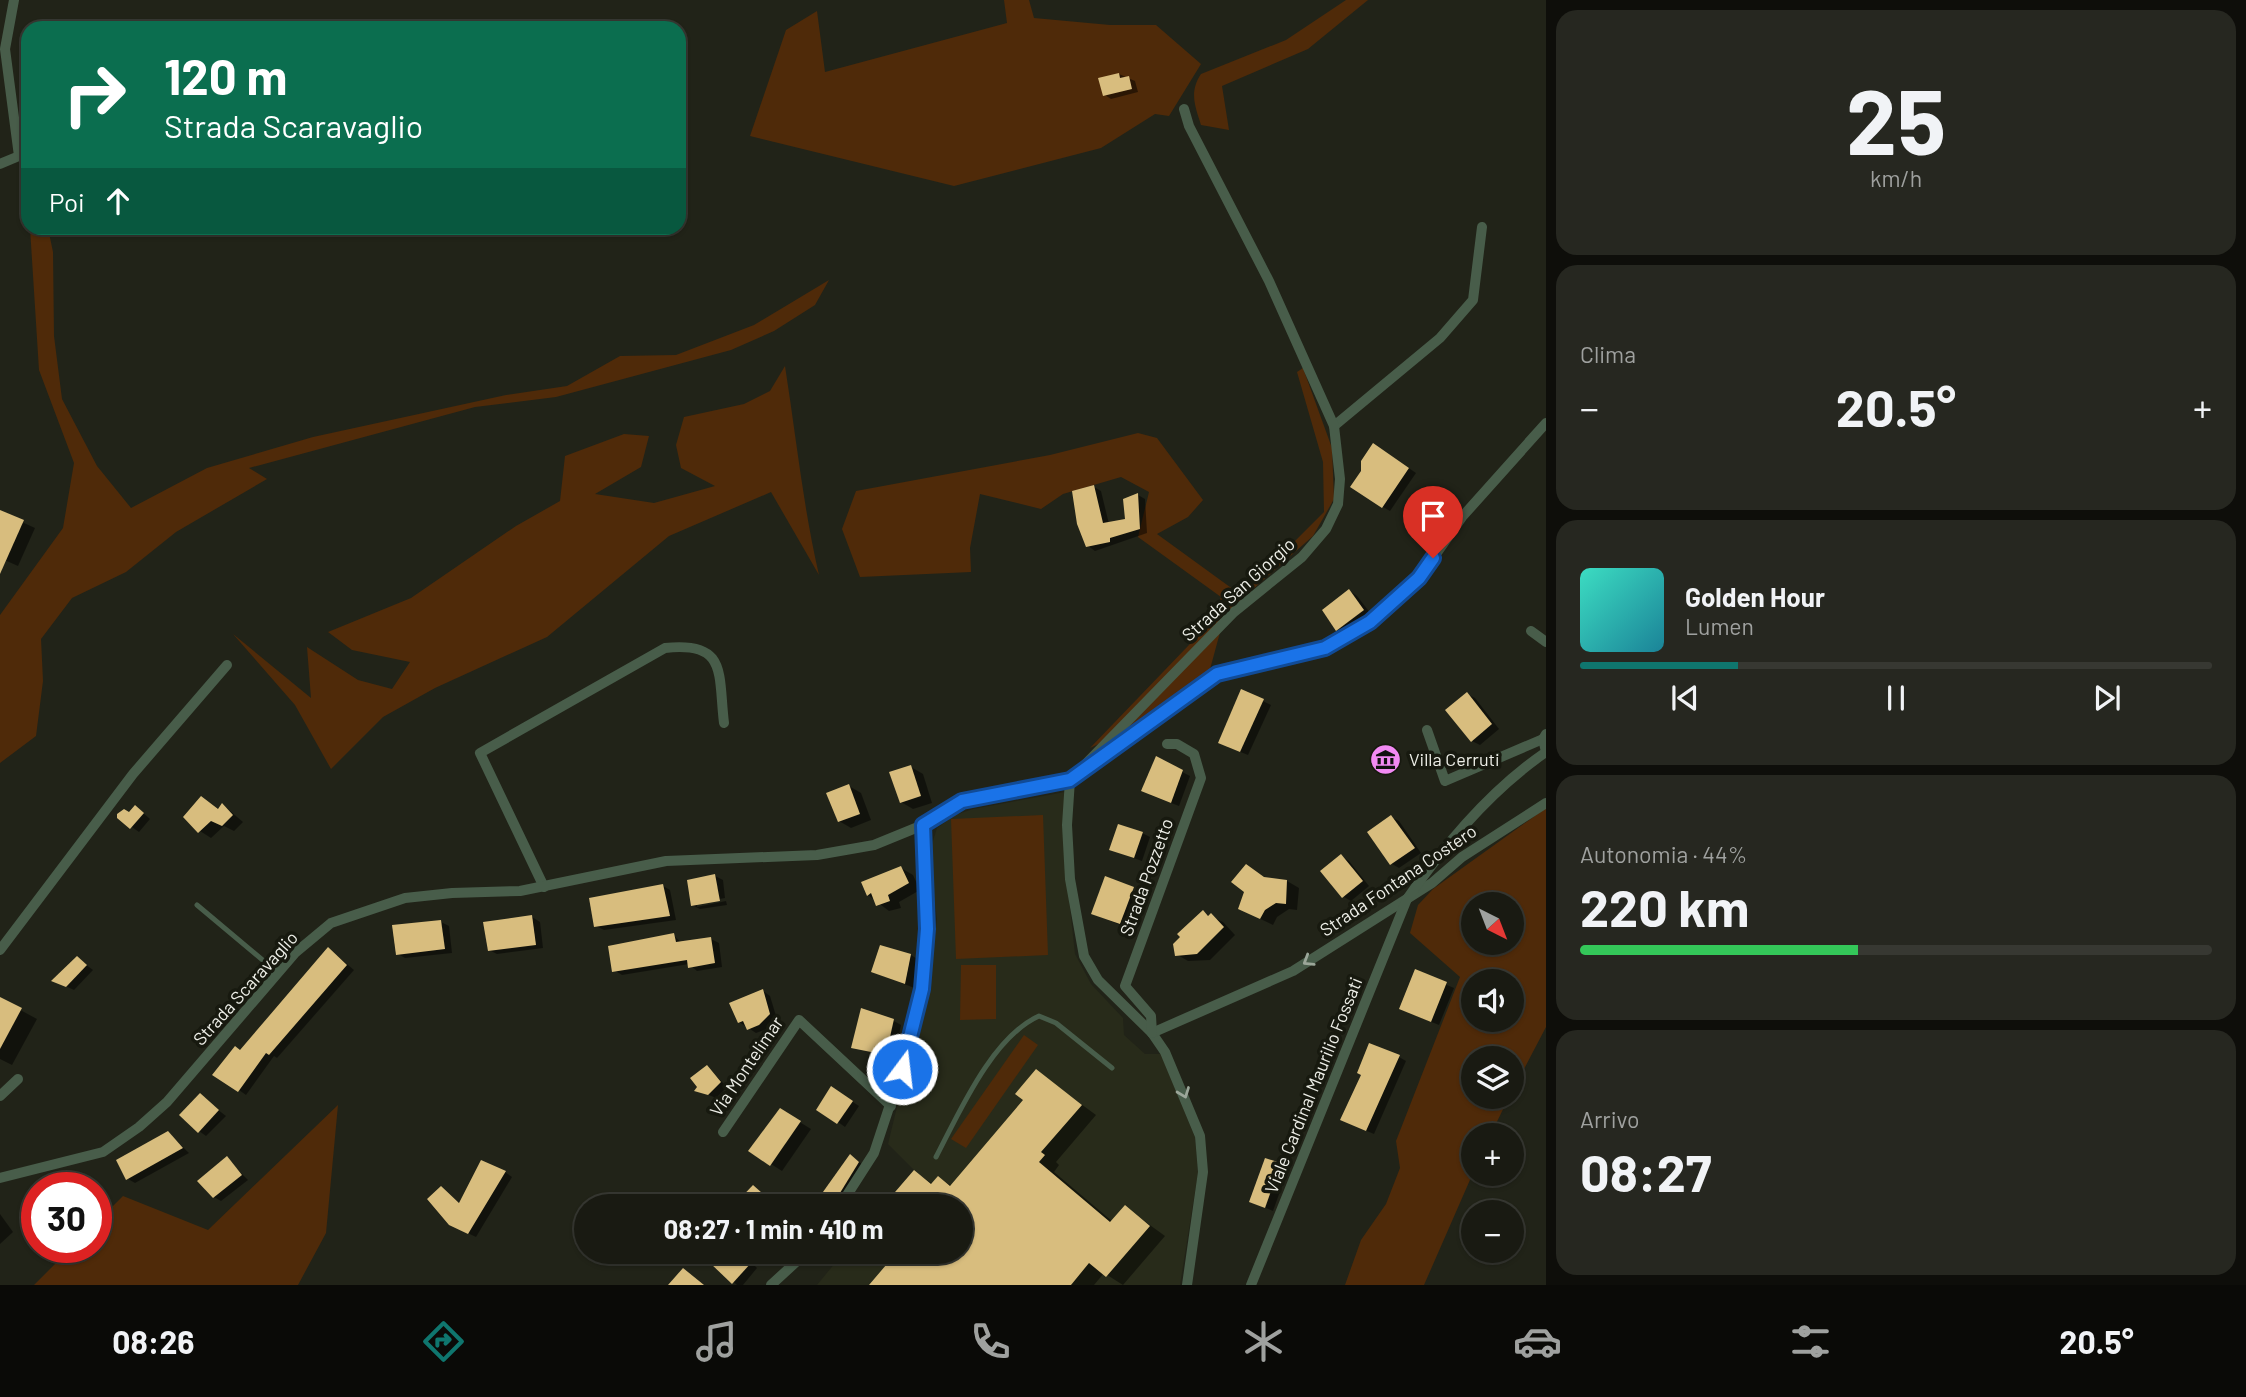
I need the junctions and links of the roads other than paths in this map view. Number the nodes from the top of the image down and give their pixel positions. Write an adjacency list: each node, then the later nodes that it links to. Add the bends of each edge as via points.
1 (14, 0): 3 (street, via 5,49 19,156)
2 (1184, 108): 6 (street, Strada San Giorgio, via 1295,335)
3 (0, 164)
4 (1482, 228): 6 (street, via 1473,300 1440,338)
5 (1546, 423): 14 (street, via 1462,517 1419,578 1370,622 1325,648 1217,674)
6 (1334, 426): 14 (street, Strada San Giorgio, via 1340,480 1338,504 1326,529 1302,557 1234,612)
7 (1531, 631): 8 (street)
8 (1546, 642)
9 (226, 665): 20 (street, via 133,774)
10 (724, 723): 17 (street, via 716,663 709,653 690,645 665,648 480,753)
11 (1427, 730): 12 (street, via 1445,780)
12 (1544, 737): 18 (street, via 1546,752 1511,776 1425,872)
13 (1167, 744): 22 (street, Strada Pozzetto, via 1194,754 1201,778 1125,986 1151,1016)
14 (1070, 780): 16 (street, Strada Scaravaglio, via 962,801); 22 (street, Strada Pozzetto, via 1070,879 1084,956 1098,979)
15 (1546, 803): 18 (street, Strada Fontana Costero)
16 (923, 825): 17 (street, Strada Scaravaglio, via 874,845 817,855 666,861); 26 (street, via 927,929 922,989)
17 (544, 887): 21 (street, Strada Scaravaglio, via 405,898 331,923)
18 (1407, 899): 22 (street, Strada Fontana Costero, one-way to 22, via 1293,971); 34 (street, Viale Cardinal Maurilio Fossati)
19 (197, 905): 21 (lane)
20 (0, 950)
21 (278, 973): 29 (street, Strada Scaravaglio, via 167,1102 139,1127 103,1152)
22 (1152, 1033): 33 (street, Strada Pozzetto, one-way to 33, via 1180,1084 1200,1136 1203,1172)
23 (1112, 1068): 28 (lane, via 1056,1023 1039,1016 1022,1024 1006,1039 976,1085)
24 (18, 1079): 25 (street)
25 (0, 1096)
26 (891, 1106): 27 (street, Via Montelimar, via 799,1020); 30 (street, via 874,1153)
27 (723, 1132)
28 (936, 1157)
29 (0, 1178)
30 (848, 1194)
31 (794, 1264): 32 (street)
32 (771, 1285)
33 (1186, 1285)
34 (1251, 1285)

